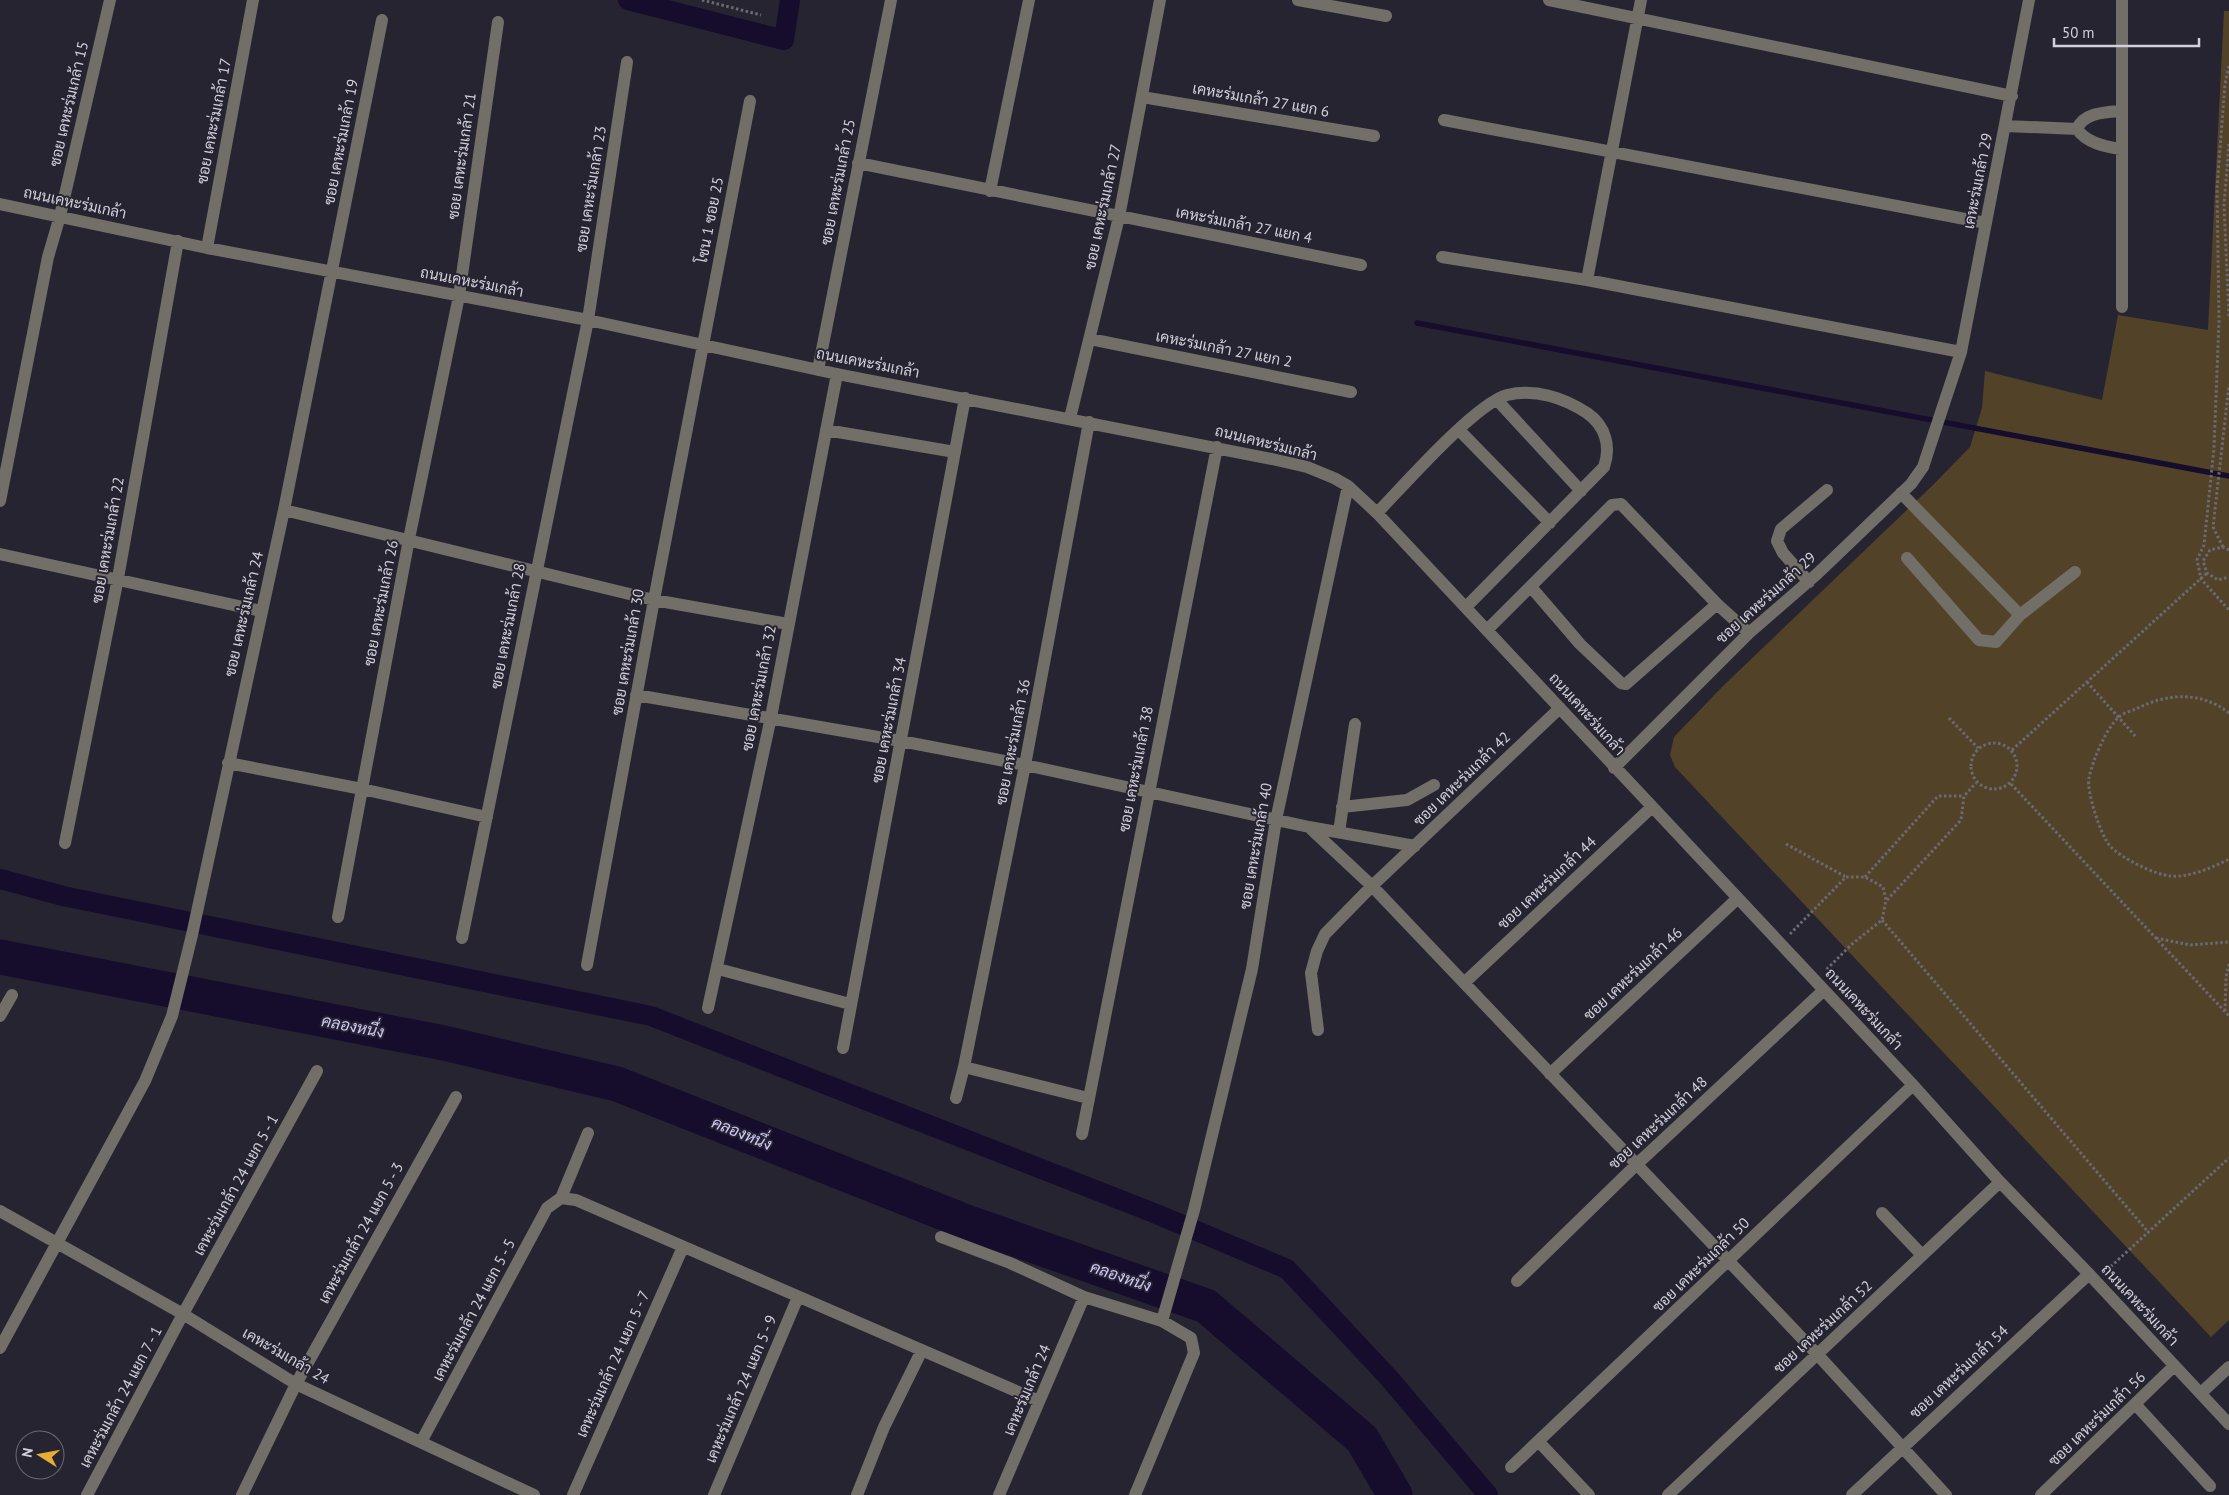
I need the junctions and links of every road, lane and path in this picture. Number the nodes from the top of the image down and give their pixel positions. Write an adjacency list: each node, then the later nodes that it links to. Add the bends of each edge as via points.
1 (110, 0): 33 (street, ซอย เคหะร่มเกล้า 15)
2 (253, 0): 37 (street, ซอย เคหะร่มเกล้า 17)
3 (702, 0): 12 (path)
4 (891, 0): 30 (street, ซอย เคหะร่มเกล้า 25)
5 (1029, 0): 31 (street)
6 (1160, 0): 20 (street, ซอย เคหะร่มเกล้า 27)
7 (1298, 0): 13 (street)
8 (1549, 0): 15 (street)
9 (1642, 0): 15 (street)
10 (2029, 0): 19 (street, เคหะร่มเกล้า 29)
11 (2122, 0): 22 (street)
12 (762, 15)
13 (1386, 16)
14 (382, 20): 40 (street, ซอย เคหะร่มเกล้า 19)
15 (1638, 20): 19 (street); 29 (street)
16 (498, 22): 42 (street, ซอย เคหะร่มเกล้า 21)
17 (627, 62): 45 (street, ซอย เคหะร่มเกล้า 23)
18 (2229, 66): 80 (path, via 2217,188 2219,321 2214,448 2204,545 2197,560)
19 (2012, 96): 24 (street, เคหะร่มเกล้า 29)
20 (1142, 97): 26 (street, เคหะร่มเกล้า 27 แยก 6); 34 (street, ซอย เคหะร่มเกล้า 27)
21 (750, 101): 47 (street, โซน 1 ซอย 25)
22 (2122, 111): 25 (street, via 2095,114); 28 (street)
23 (1444, 120): 29 (street)
24 (2006, 126): 25 (street); 35 (street, เคหะร่มเกล้า 29)
25 (2077, 129): 28 (street, via 2101,146)
26 (1374, 136)
27 (2229, 144): 44 (path, via 2224,205)
28 (2122, 149): 43 (street)
29 (1611, 151): 35 (street); 41 (street)
30 (858, 163): 31 (street, เคหะร่มเกล้า 27 แยก 4); 49 (street, ซอย เคหะร่มเกล้า 25)
31 (990, 191): 34 (street, เคหะร่มเกล้า 27 แยก 4)
32 (0, 204): 33 (street, ถนนเคหะร่มเกล้า)
33 (60, 216): 36 (street, ถนนเคหะร่มเกล้า); 66 (street, ซอย เคหะร่มเกล้า 15, via 48,257)
34 (1119, 217): 39 (street, เคหะร่มเกล้า 27 แยก 4); 46 (street, ซอย เคหะร่มเกล้า 27)
35 (1986, 223): 48 (street, เคหะร่มเกล้า 29)
36 (178, 242): 37 (street, ถนนเคหะร่มเกล้า); 79 (street, ซอย เคหะร่มเกล้า 22)
37 (207, 248): 40 (street, ถนนเคหะร่มเกล้า)
38 (1442, 257): 41 (street)
39 (1362, 265)
40 (332, 272): 42 (street, ถนนเคหะร่มเกล้า); 67 (street, ซอย เคหะร่มเกล้า 24)
41 (1587, 280): 48 (street)
42 (459, 296): 45 (street, ถนนเคหะร่มเกล้า); 70 (street, ซอย เคหะร่มเกล้า 26)
43 (2122, 308)
44 (2229, 317)
45 (588, 320): 47 (street, ถนนเคหะร่มเกล้า); 75 (street, ซอย เคหะร่มเกล้า 28)
46 (1090, 339): 52 (street, เคหะร่มเกล้า 27 แยก 2); 55 (street, ซอย เคหะร่มเกล้า 27)
47 (702, 345): 49 (street, ถนนเคหะร่มเกล้า); 83 (street, ซอย เคหะร่มเกล้า 30)
48 (1961, 352): 60 (street, เคหะร่มเกล้า 29)
49 (818, 370): 50 (street, ถนนเคหะร่มเกล้า)
50 (837, 374): 53 (street, ถนนเคหะร่มเกล้า); 57 (street, ซอย เคหะร่มเกล้า 32)
51 (2229, 385): 71 (path, via 2213,527)
52 (1351, 392)
53 (965, 398): 55 (street, ถนนเคหะร่มเกล้า); 61 (street, ซอย เคหะร่มเกล้า 34)
54 (1497, 400): 58 (street); 64 (street); 64 (street, via 1524,392 1542,394 1570,403 1596,421 1606,439 1608,457 1604,467)
55 (1070, 418): 56 (street, ถนนเคหะร่มเกล้า)
56 (1089, 422): 59 (street, ถนนเคหะร่มเกล้า); 105 (street, ซอย เคหะร่มเกล้า 36)
57 (826, 430): 61 (street); 89 (street, ซอย เคหะร่มเกล้า 32)
58 (1459, 430): 68 (street); 69 (street)
59 (1217, 447): 62 (street, ถนนเคหะร่มเกล้า, via 1307,467); 111 (street, ซอย เคหะร่มเกล้า 38)
60 (1930, 448): 65 (street, ซอย เคหะร่มเกล้า 29, via 1923,467)
61 (955, 452): 101 (street, ซอย เคหะร่มเกล้า 34)
62 (1348, 486): 68 (street, ถนนเคหะร่มเกล้า); 116 (street, ซอย เคหะร่มเกล้า 40)
63 (1828, 490): 81 (street, via 1781,529 1777,541 1783,553)
64 (1581, 491): 69 (street)
65 (1901, 493): 81 (street, ซอย เคหะร่มเกล้า 29); 88 (street)
66 (0, 501)
67 (284, 510): 70 (street); 87 (street, ซอย เคหะร่มเกล้า 24)
68 (1377, 512): 85 (street, ถนนเคหะร่มเกล้า)
69 (1550, 523): 85 (street)
70 (409, 539): 75 (street); 110 (street, ซอย เคหะร่มเกล้า 26)
71 (2222, 547): 72 (path); 77 (path, via 2210,550 2204,561)
72 (2229, 550)
73 (0, 554): 79 (street)
74 (1907, 558): 88 (street, via 1979,640 1996,642)
75 (535, 571): 83 (street); 115 (street, ซอย เคหะร่มเกล้า 28)
76 (2075, 572): 88 (street)
77 (2206, 573): 78 (path, via 2218,580); 80 (path)
78 (2229, 577)
79 (118, 578): 87 (street); 119 (street, ซอย เคหะร่มเกล้า 22)
80 (2201, 579): 86 (path); 92 (path)
81 (1809, 582): 91 (street, ซอย เคหะร่มเกล้า 29)
82 (1531, 587): 84 (street, via 1580,644 1621,683 1626,684); 84 (street, via 1612,505 1621,504); 90 (street)
83 (654, 600): 89 (street); 93 (street, ซอย เคหะร่มเกล้า 30)
84 (1717, 604): 91 (street)
85 (1466, 607): 90 (street, ถนนเคหะร่มเกล้า)
86 (2229, 610)
87 (261, 611): 104 (street, ซอย เคหะร่มเกล้า 24)
88 (2020, 616)
89 (788, 624): 96 (street, ซอย เคหะร่มเกล้า 32)
90 (1487, 630): 94 (street, ถนนเคหะร่มเกล้า)
91 (1749, 633): 106 (street, ซอย เคหะร่มเกล้า 29)
92 (2087, 682): 97 (path); 103 (path)
93 (636, 695): 96 (street); 134 (street, ซอย เคหะร่มเกล้า 30)
94 (1560, 708): 106 (street, ถนนเคหะร่มเกล้า); 121 (street, ซอย เคหะร่มเกล้า 42)
95 (2229, 713): 97 (path, via 2220,706 2185,695 2154,700)
96 (771, 717): 101 (street); 136 (street, ซอย เคหะร่มเกล้า 32)
97 (2119, 717): 100 (path); 122 (path, via 2101,744 2088,780 2095,814 2110,846 2138,865 2172,877 2208,870)
98 (1949, 718): 102 (path)
99 (1354, 724): 113 (street)
100 (2137, 738)
101 (901, 741): 105 (street); 140 (street, ซอย เคหะร่มเกล้า 34)
102 (1978, 748): 103 (path, via 1995,741); 107 (path, via 1970,765)
103 (2012, 750): 108 (path, via 2019,767)
104 (228, 763): 110 (street); 164 (street, ซอย เคหะร่มเกล้า 24, via 172,1016 145,1081)
105 (1025, 765): 111 (street); 147 (street, ซอย เคหะร่มเกล้า 36)
106 (1614, 768): 114 (street, ถนนเคหะร่มเกล้า)
107 (1976, 783): 108 (path, via 1993,791); 112 (path)
108 (2011, 784): 131 (path)
109 (1434, 786): 113 (street, via 1407,800)
110 (362, 789): 115 (street); 128 (street, ซอย เคหะร่มเกล้า 26)
111 (1147, 794): 116 (street); 153 (street, ซอย เคหะร่มเกล้า 38)
112 (1964, 796): 124 (path, via 1938,796); 127 (path, via 1961,820)
113 (1342, 807): 118 (street)
114 (1652, 807): 126 (street, ถนนเคหะร่มเกล้า); 137 (street, ซอย เคหะร่มเกล้า 44)
115 (487, 817): 130 (street, ซอย เคหะร่มเกล้า 28)
116 (1276, 820): 117 (street); 173 (street, ซอย เคหะร่มเกล้า 40, via 1252,969 1194,1210)
117 (1309, 827): 118 (street); 125 (street)
118 (1339, 832): 121 (street)
119 (65, 843)
120 (1786, 844): 123 (path)
121 (1415, 846): 125 (street, ซอย เคหะร่มเกล้า 42)
122 (2229, 859)
123 (1846, 877): 124 (path); 133 (path)
124 (1865, 877): 127 (path, via 1883,887)
125 (1372, 886): 137 (street); 145 (street, ซอย เคหะร่มเกล้า 42, via 1324,934 1316,951 1311,973)
126 (1738, 898): 133 (street, ถนนเคหะร่มเกล้า); 149 (street, ซอย เคหะร่มเกล้า 46)
127 (1886, 900): 129 (path)
128 (338, 917)
129 (1882, 920): 138 (path, via 1852,944); 162 (path)
130 (462, 938)
131 (2155, 938): 132 (path, via 2190,944); 142 (path)
132 (2229, 942)
133 (1780, 943): 138 (street, ถนนเคหะร่มเกล้า)
134 (587, 964)
135 (2229, 964): 142 (path)
136 (718, 969): 140 (street); 141 (street, ซอย เคหะร่มเกล้า 32)
137 (1464, 983): 149 (street)
138 (1820, 986): 150 (street, ถนนเคหะร่มเกล้า); 157 (street, ซอย เคหะร่มเกล้า 48)
139 (12, 995): 143 (street)
140 (850, 1004): 146 (street, ซอย เคหะร่มเกล้า 34)
141 (708, 1008)
142 (2225, 1012): 144 (path)
143 (0, 1016)
144 (2229, 1016)
145 (1318, 1030)
146 (843, 1048)
147 (964, 1067): 152 (street, ซอย เคหะร่มเกล้า 36); 153 (street)
148 (317, 1071): 172 (street, เคหะร่มเกล้า 24 แยก 5 - 1)
149 (1550, 1074): 157 (street)
150 (1913, 1085): 158 (street, ถนนเคหะร่มเกล้า); 167 (street, ซอย เคหะร่มเกล้า 50)
151 (456, 1097): 179 (street, เคหะร่มเกล้า 24 แยก 5 - 3)
152 (956, 1098)
153 (1088, 1098): 155 (street, ซอย เคหะร่มเกล้า 38)
154 (588, 1133): 159 (street)
155 (1082, 1134)
156 (2229, 1158): 162 (path)
157 (1636, 1165): 167 (street); 169 (street, ซอย เคหะร่มเกล้า 48)
158 (2000, 1182): 166 (street, ซอย เคหะร่มเกล้า 52); 168 (street, ถนนเคหะร่มเกล้า)
159 (561, 1198): 165 (street, via 576,1200); 184 (street, เคหะร่มเกล้า 24 แยก 5 - 5, via 547,1208)
160 (0, 1211): 164 (street, เคหะร่มเกล้า 24)
161 (1882, 1213): 166 (street)
162 (2149, 1233): 168 (path)
163 (941, 1237): 171 (street)
164 (56, 1243): 172 (street, เคหะร่มเกล้า 24); 174 (street, ซอย เคหะร่มเกล้า 24)
165 (683, 1247): 170 (street); 192 (street, เคหะร่มเกล้า 24 แยก 5 - 7)
166 (1922, 1255): 176 (street, ซอย เคหะร่มเกล้า 52)
167 (1729, 1262): 176 (street); 185 (street, ซอย เคหะร่มเกล้า 50)
168 (2092, 1277): 177 (street, ถนนเคหะร่มเกล้า); 186 (street, ซอย เคหะร่มเกล้า 54)
169 (1517, 1281)
170 (798, 1297): 175 (street); 193 (street, เคหะร่มเกล้า 24 แยก 5 - 9)
171 (1084, 1297): 173 (street); 181 (street, เคหะร่มเกล้า 24)
172 (183, 1314): 179 (street, เคหะร่มเกล้า 24); 189 (street, เคหะร่มเกล้า 24 แยก 7 - 1)
173 (1162, 1320): 196 (street, via 1191,1338 1194,1353)
174 (0, 1348)
175 (922, 1350): 181 (street); 194 (street, via 884,1427)
176 (1817, 1354): 186 (street); 198 (street, ซอย เคหะร่มเกล้า 52)
177 (2174, 1366): 180 (street, ถนนเคหะร่มเกล้า); 182 (street, ซอย เคหะร่มเกล้า 56)
178 (2229, 1367): 180 (street)
179 (296, 1384): 184 (street, เคหะร่มเกล้า 24); 190 (street, เคหะร่มเกล้า 24 แยก 5 - 3)
180 (2201, 1393): 183 (street, ถนนเคหะร่มเกล้า)
181 (1039, 1401): 195 (street, เคหะร่มเกล้า 24)
182 (2136, 1405): 188 (street); 201 (street, ซอย เคหะร่มเกล้า 56)
183 (2229, 1424)
184 (421, 1442): 191 (street, เคหะร่มเกล้า 24)
185 (1539, 1442): 187 (street, ซอย เคหะร่มเกล้า 50); 197 (street)
186 (1902, 1447): 199 (street, ซอย เคหะร่มเกล้า 54); 200 (street)
187 (1511, 1467)
188 (2210, 1486)
189 (87, 1495)
190 (242, 1495)
191 (534, 1495)
192 (573, 1495)
193 (714, 1495)
194 (856, 1495)
195 (1000, 1495)
196 (1135, 1495)
197 (1589, 1495)
198 (1668, 1495)
199 (1852, 1495)
200 (1946, 1495)
201 (2041, 1495)

